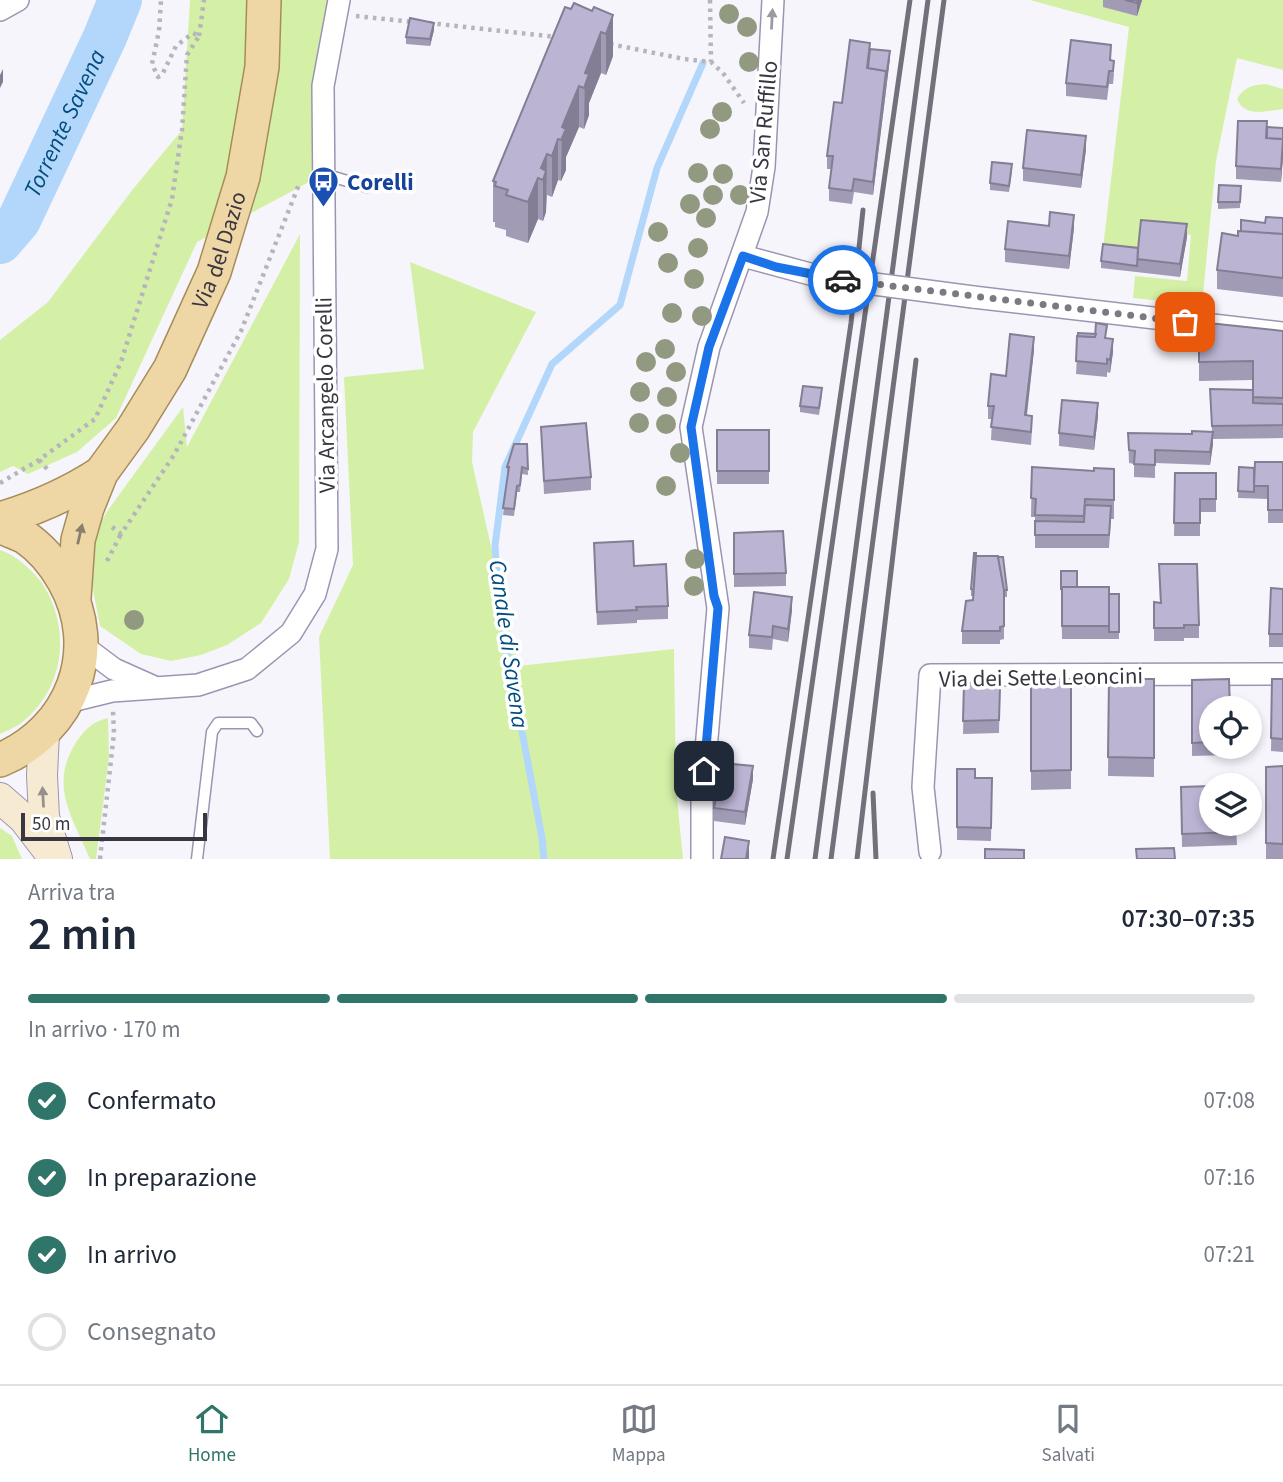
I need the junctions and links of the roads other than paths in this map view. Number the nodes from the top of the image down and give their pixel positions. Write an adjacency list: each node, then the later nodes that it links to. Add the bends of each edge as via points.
1 (19, 0): 5 (street)
2 (264, 0): 10 (main road, Via del Dazio, via 262,67 243,177 214,272 170,369)
3 (773, 0): 8 (street, Via San Ruffillo, one-way to 3, via 757,212 764,167)
4 (337, 7): 6 (street, Via Arcangelo Corelli, via 323,86)
5 (0, 10)
6 (324, 174): 7 (lane); 16 (street, Via Arcangelo Corelli, via 327,549 315,594 291,633 247,669 198,685)
7 (367, 187)
8 (743, 256): 9 (street, bridge, via 821,277); 23 (street, Via San Ruffillo, via 709,347 691,427 718,608 702,797)
9 (1283, 333)
10 (102, 473): 11 (main road, Via del Dazio, via 33,510); 13 (main road, Via del Dazio, one-way to 10, via 78,540)
11 (0, 519)
12 (0, 526): 13 (main road, via 26,538 54,564)
13 (74, 598): 14 (main road)
14 (82, 645): 16 (street, Via Arcangelo Corelli, via 114,669); 17 (main road, via 78,674)
15 (1283, 674): 22 (street, Via dei Sette Leoncini, via 930,676 923,787)
16 (156, 688): 17 (street, Via Arcangelo Corelli, via 111,691)
17 (67, 702): 19 (main road)
18 (257, 731): 25 (lane, via 251,723 218,723 212,732)
19 (44, 733): 20 (main road); 24 (main road, one-way to 19, via 44,817)
20 (0, 760)
21 (0, 798): 24 (main road, via 24,819)
22 (930, 852)
23 (702, 856)
24 (55, 859)
25 (197, 859)

